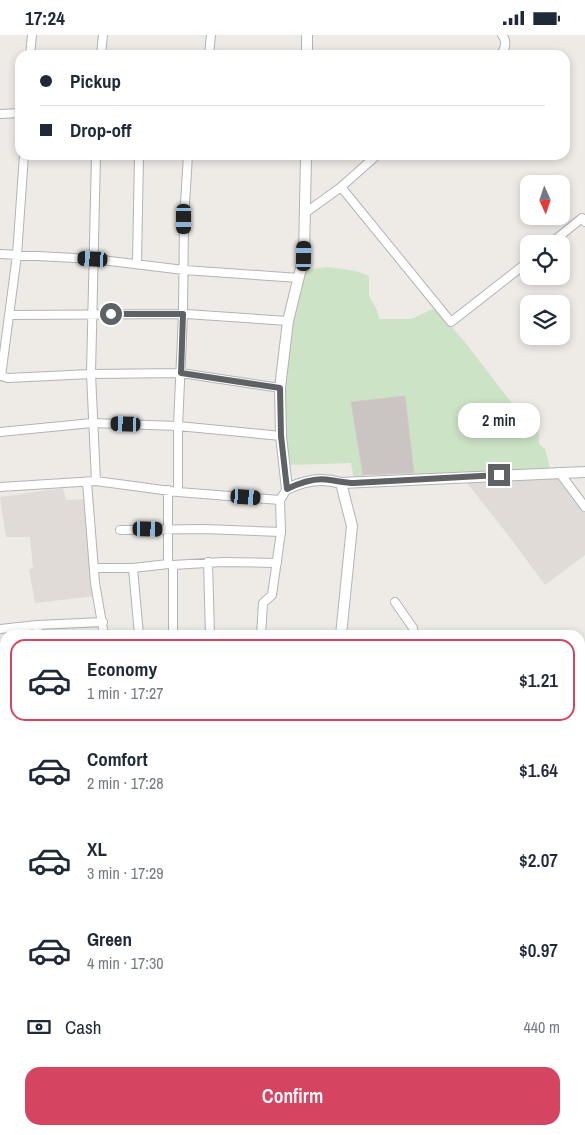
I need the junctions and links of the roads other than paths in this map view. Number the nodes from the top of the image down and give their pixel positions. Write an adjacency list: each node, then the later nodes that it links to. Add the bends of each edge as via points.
1 (32, 35): 6 (street)
2 (103, 35): 7 (street)
3 (211, 35): 8 (street)
4 (307, 35): 9 (street)
5 (505, 36): 10 (street)
6 (30, 50)
7 (102, 50)
8 (210, 50)
9 (307, 50)
10 (503, 50)
11 (15, 113): 12 (street)
12 (0, 114)
13 (24, 160): 24 (street)
14 (96, 160): 25 (street)
15 (139, 160): 26 (street)
16 (188, 160): 28 (street)
17 (306, 160): 20 (street)
18 (371, 160): 19 (street)
19 (340, 187): 20 (street); 27 (street, via 451,322)
20 (305, 213): 29 (street, via 304,256)
21 (584, 219): 22 (street)
22 (562, 235)
23 (0, 254): 24 (street)
24 (17, 255): 25 (street); 32 (street)
25 (93, 259): 26 (street); 30 (street)
26 (136, 264): 28 (street)
27 (520, 268)
28 (184, 270): 29 (street); 31 (street)
29 (299, 278): 33 (street)
30 (92, 314): 31 (street); 32 (street); 35 (street)
31 (183, 314): 33 (street); 34 (street)
32 (9, 315): 36 (street)
33 (288, 321): 37 (street)
34 (181, 373): 35 (street); 37 (street); 39 (street)
35 (91, 374): 36 (street); 38 (street)
36 (0, 377)
37 (280, 388): 41 (street)
38 (92, 423): 39 (street); 40 (street); 44 (street)
39 (178, 426): 41 (street); 49 (street)
40 (0, 431)
41 (281, 436): 47 (street)
42 (559, 472): 43 (street); 45 (street); 51 (street)
43 (585, 472)
44 (91, 481): 46 (street); 48 (street); 58 (street)
45 (341, 483): 47 (street, via 329,479 314,480); 70 (street, via 352,526)
46 (0, 487)
47 (287, 489): 50 (street)
48 (168, 490): 49 (street); 52 (street)
49 (178, 492): 50 (street)
50 (280, 500): 54 (street)
51 (585, 507)
52 (167, 529): 53 (street); 54 (street); 57 (street)
53 (120, 530)
54 (281, 532): 56 (street)
55 (208, 563): 56 (street); 57 (street); 68 (street)
56 (277, 563): 69 (street, via 272,595 263,603)
57 (170, 565): 59 (street); 67 (street)
58 (95, 568): 59 (street); 61 (street)
59 (133, 568): 66 (street)
60 (394, 602): 71 (street)
61 (103, 622): 62 (street); 65 (street)
62 (37, 625): 63 (street); 64 (street)
63 (0, 629)
64 (38, 630)
65 (104, 630)
66 (139, 630)
67 (173, 630)
68 (210, 630)
69 (261, 630)
70 (342, 630)
71 (413, 630)

